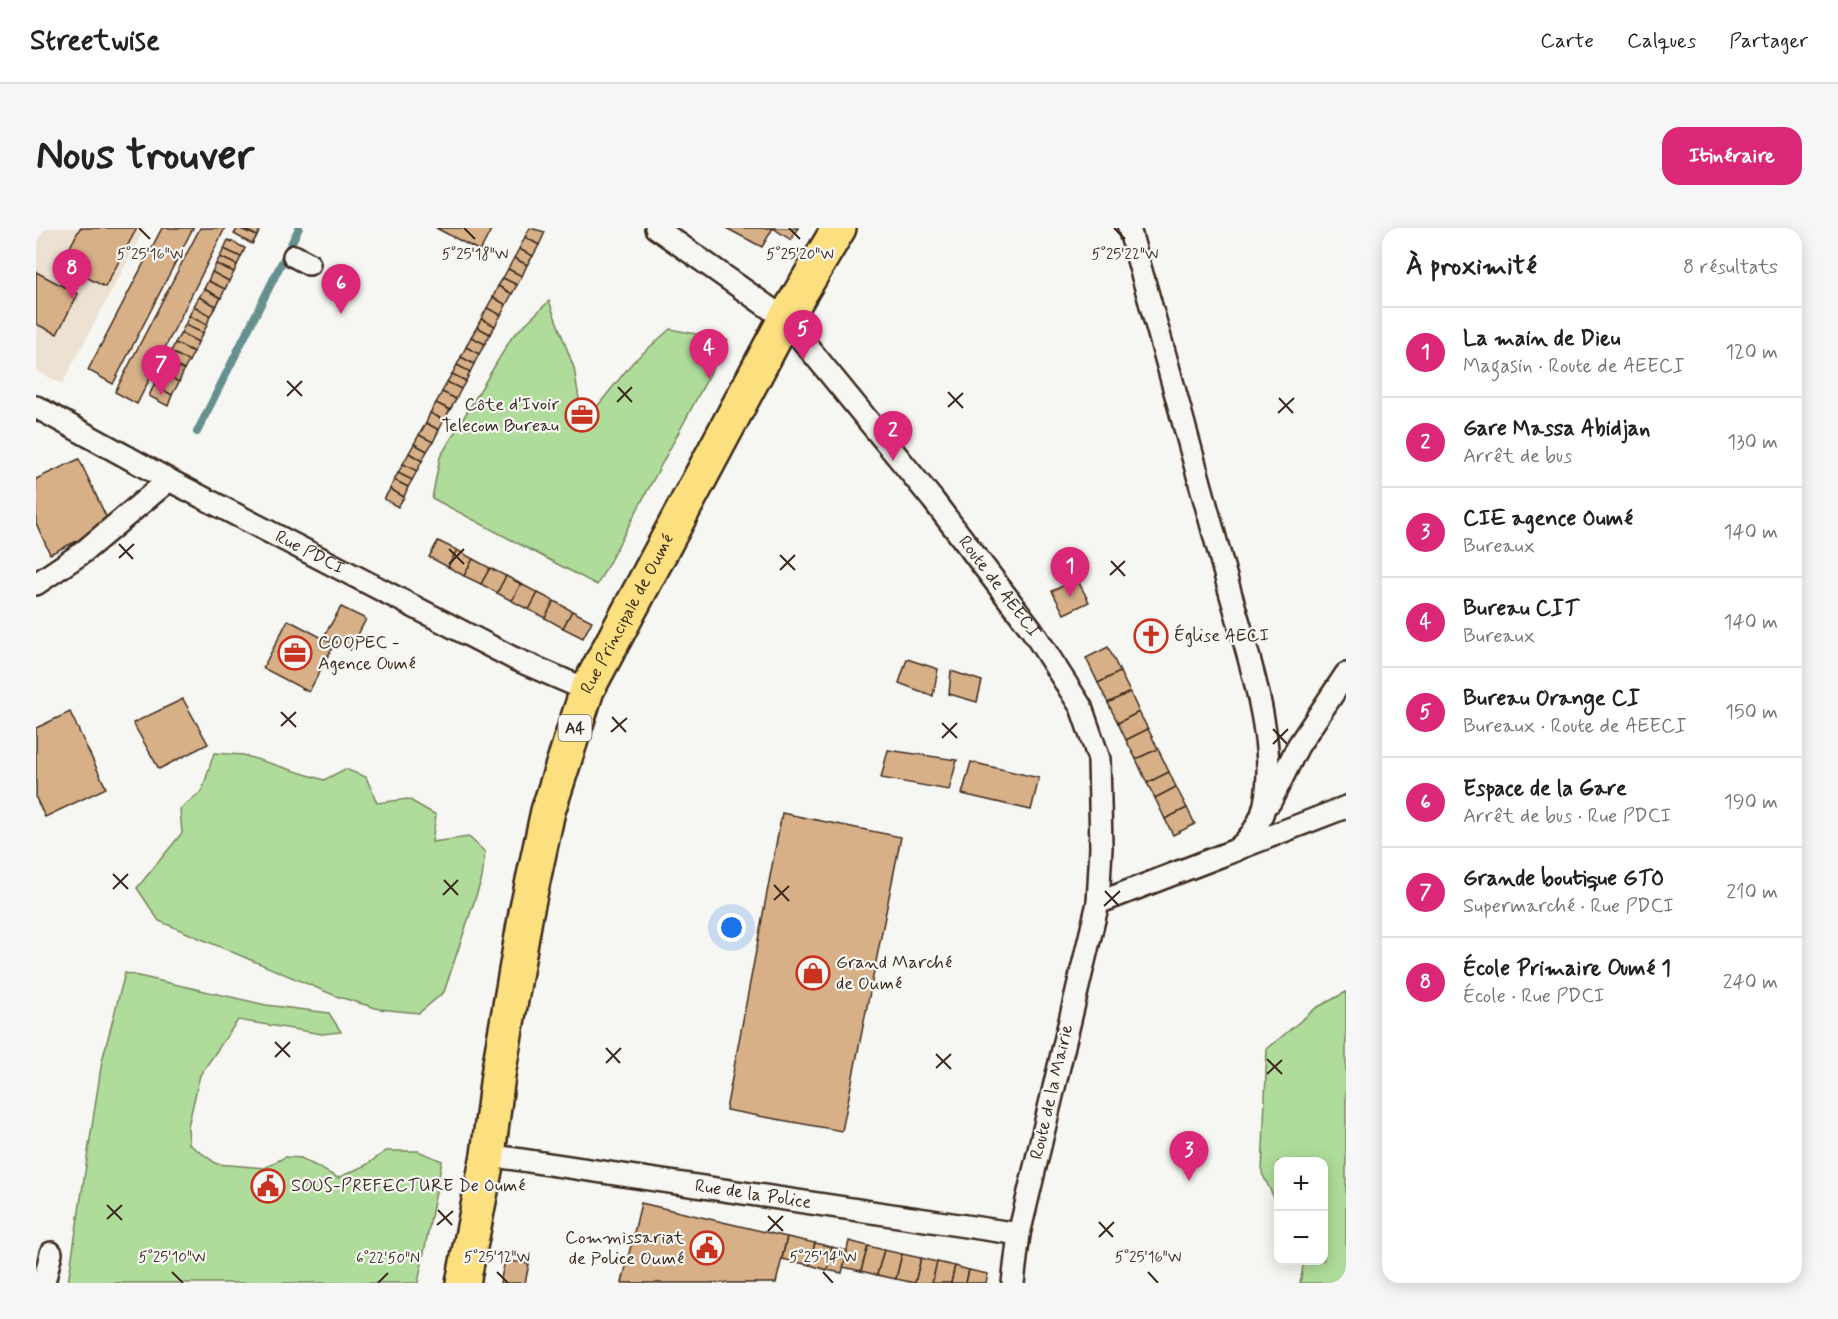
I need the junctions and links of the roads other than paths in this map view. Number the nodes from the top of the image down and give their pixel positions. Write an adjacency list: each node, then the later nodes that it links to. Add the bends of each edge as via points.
1 (656, 228): 4 (street, Route de AEECI)
2 (839, 228): 4 (main road, Rue Principale de Oumé / A4)
3 (1129, 228): 11 (street, via 1255,689 1268,770)
4 (785, 319): 9 (main road, Rue Principale de Oumé / A4); 13 (street, Route de AEECI, via 1018,611 1081,707 1099,759)
5 (36, 407): 6 (street, Rue PDCI)
6 (169, 480): 7 (street, via 106,535); 9 (street, Rue PDCI, via 513,658)
7 (36, 584)
8 (1346, 674): 11 (street, via 1298,746)
9 (587, 690): 14 (main road, Rue Principale de Oumé / A4, via 548,811 513,986)
10 (1346, 807): 12 (street)
11 (1265, 812): 12 (street, via 1250,838)
12 (1236, 850): 13 (street)
13 (1098, 903): 15 (street, Route de la Mairie)
14 (488, 1155): 15 (street, Rue de la Police); 18 (main road, Rue Principale de Oumé / A4)
15 (1019, 1234): 19 (street, Route de la Mairie)
16 (51, 1253): 17 (street)
17 (44, 1283)
18 (463, 1283)
19 (1013, 1283)

